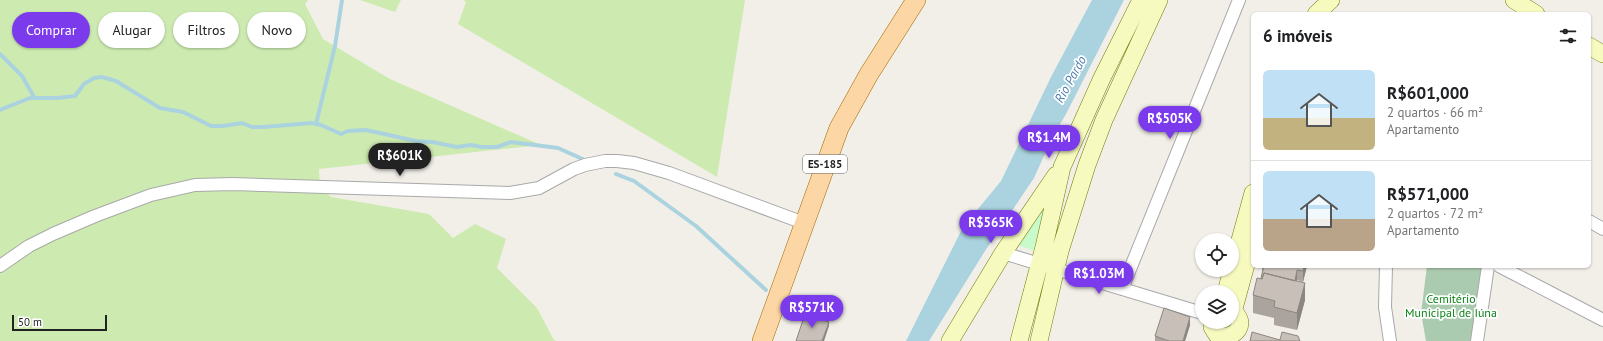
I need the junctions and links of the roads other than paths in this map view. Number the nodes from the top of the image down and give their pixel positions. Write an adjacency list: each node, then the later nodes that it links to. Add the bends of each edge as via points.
1 (916, 0): 14 (main road, ES-185, via 845,115)
2 (1141, 0): 11 (street)
3 (1159, 0): 24 (street, via 1099,132)
4 (1239, 0): 25 (street)
5 (1331, 0): 7 (street)
6 (1514, 0): 8 (street)
7 (1318, 12)
8 (1533, 12)
9 (1591, 47): 10 (street)
10 (1603, 54)
11 (1062, 167): 18 (street); 19 (street)
12 (1251, 200): 16 (street)
13 (1591, 222): 15 (street)
14 (804, 223): 20 (street, via 669,173 617,160 574,169 540,188 510,193 195,185 151,195 95,216 28,246); 32 (main road, ES-185)
15 (1603, 229)
16 (1239, 244)
17 (1251, 246): 26 (street)
18 (1003, 253): 19 (street); 33 (street)
19 (1038, 265): 24 (street); 34 (street)
20 (0, 266)
21 (1386, 268): 36 (street, via 1385,307)
22 (1488, 268): 37 (street)
23 (1503, 268): 29 (street)
24 (1056, 269): 25 (street); 35 (street)
25 (1122, 289): 27 (street)
26 (1239, 289)
27 (1195, 311)
28 (1239, 319): 31 (street, via 1240,328 1235,335)
29 (1603, 320)
30 (1214, 329): 31 (street)
31 (1221, 339)
32 (762, 341)
33 (950, 341)
34 (1019, 341)
35 (1039, 341)
36 (1390, 341)
37 (1477, 341)

